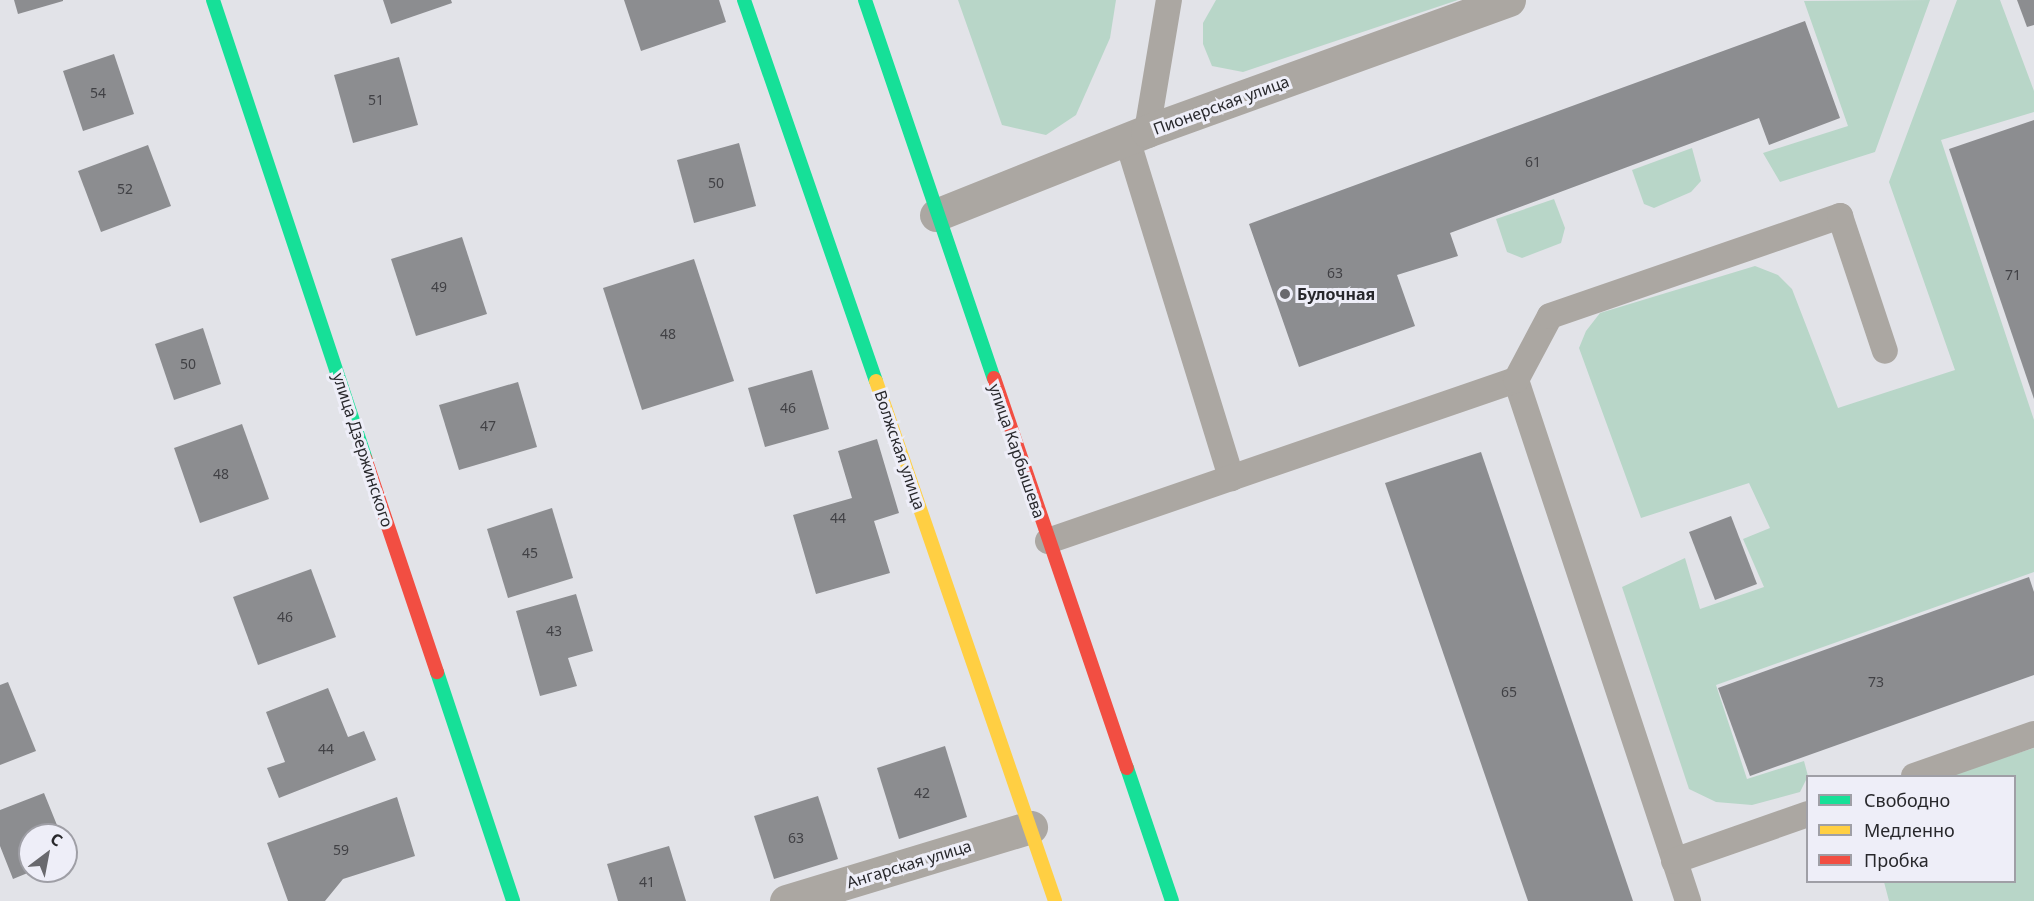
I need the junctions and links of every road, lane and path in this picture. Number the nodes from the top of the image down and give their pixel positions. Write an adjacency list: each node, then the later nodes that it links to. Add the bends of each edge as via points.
1 (213, 0): 17 (street, улица Дзержинского)
2 (744, 0): 15 (street, Волжская улица)
3 (865, 0): 7 (street, улица Карбышева)
4 (1169, 0): 6 (lane)
5 (1509, 0): 6 (street, Пионерская улица)
6 (1137, 135): 7 (street, Пионерская улица); 10 (lane)
7 (936, 215): 11 (street, улица Карбышева)
8 (1885, 351): 9 (lane, via 1840,216 1550,316)
9 (1516, 380): 10 (lane); 16 (lane)
10 (1231, 478): 11 (lane)
11 (1048, 541): 20 (street, улица Карбышева)
12 (2034, 734): 13 (lane)
13 (1920, 775)
14 (1806, 815): 16 (lane)
15 (1031, 827): 18 (street, Ангарская улица); 19 (street, Волжская улица)
16 (1674, 861): 21 (lane)
17 (513, 901)
18 (786, 901)
19 (1055, 901)
20 (1172, 901)
21 (1688, 901)

